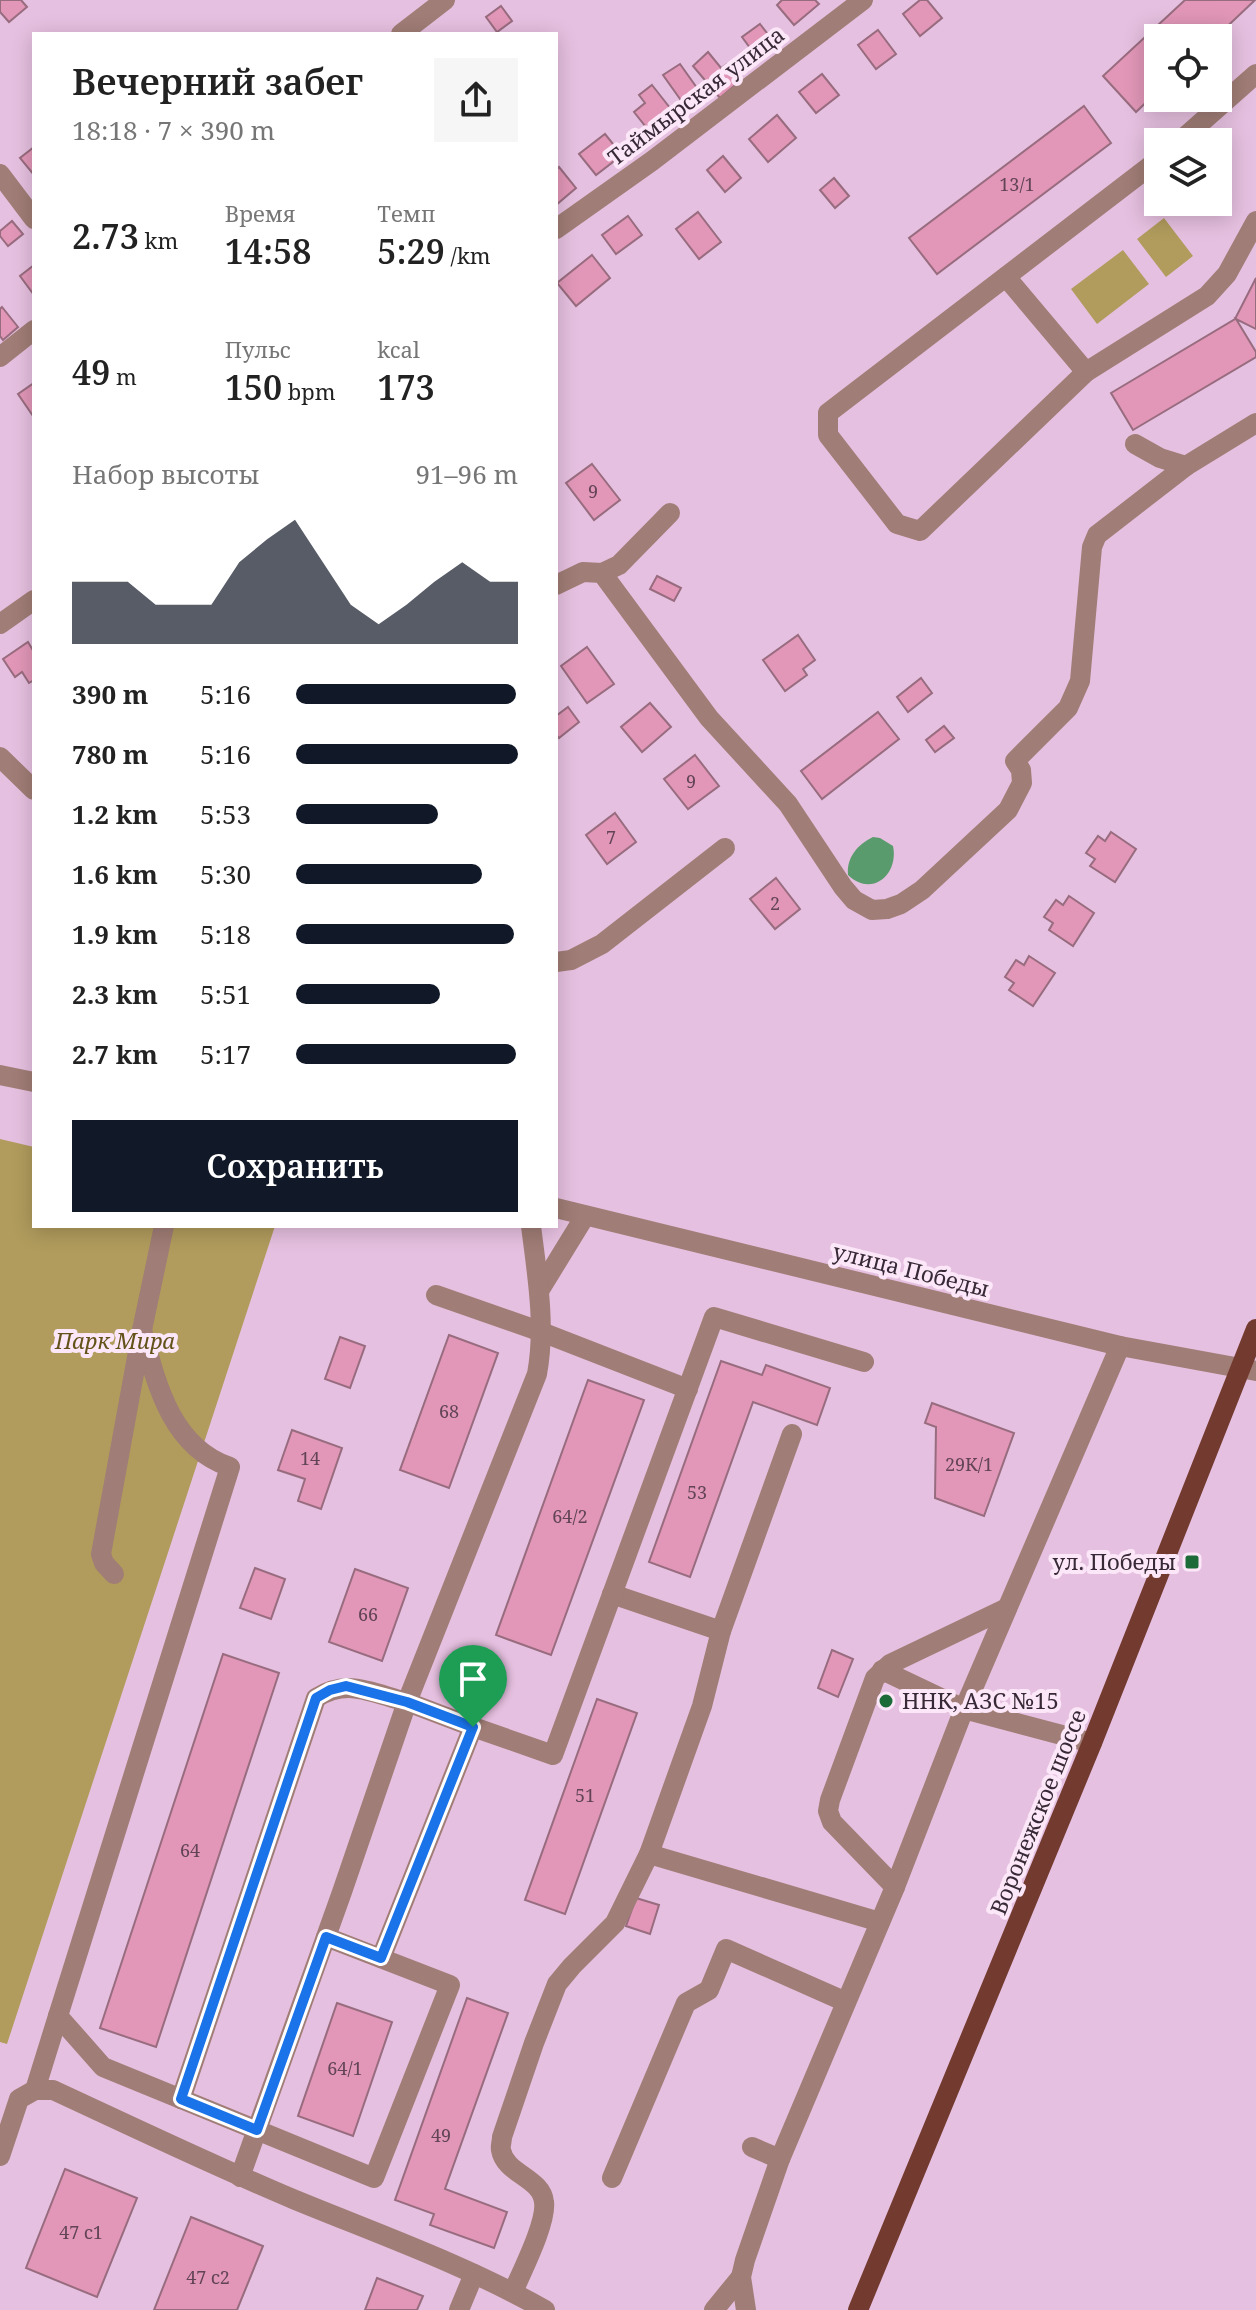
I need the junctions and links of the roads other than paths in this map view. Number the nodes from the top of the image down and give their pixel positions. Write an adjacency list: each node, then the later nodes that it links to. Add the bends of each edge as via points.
1 (445, 0): 3 (street)
2 (863, 0): 10 (street, Таймырская улица)
3 (404, 32)
4 (1256, 74): 5 (street)
5 (1195, 128)
6 (1144, 171): 11 (street)
7 (0, 174): 8 (street)
8 (32, 216)
9 (1255, 226): 14 (street, via 1227,274 1207,296)
10 (558, 228)
11 (1006, 277): 14 (street); 14 (street, via 828,413 828,435 897,524 920,531)
12 (32, 332): 13 (street)
13 (0, 357)
14 (1086, 372)
15 (1256, 423): 17 (street)
16 (1135, 444): 17 (street)
17 (1186, 466): 19 (street, via 1097,535 1080,681 1068,708 1015,761 1022,783 1008,810 922,890 887,909 862,906 848,893 788,804 709,718)
18 (670, 513): 19 (street, via 619,565)
19 (602, 573): 20 (street, via 583,572)
20 (558, 584)
21 (32, 601): 22 (street)
22 (0, 624)
23 (0, 757): 24 (street)
24 (32, 788)
25 (725, 848): 26 (street, via 602,944)
26 (558, 962)
27 (0, 1075): 28 (street)
28 (32, 1082)
29 (558, 1209): 30 (street, улица Победы)
30 (585, 1216): 33 (street); 38 (street, улица Победы)
31 (164, 1228): 36 (street)
32 (531, 1228): 33 (street)
33 (539, 1291): 37 (street)
34 (436, 1295): 37 (street)
35 (1256, 1329): 40 (main road, Воронежское шоссе)
36 (142, 1330): 43 (street, via 101,1554); 58 (street, via 159,1391 184,1437 218,1464 230,1467)
37 (539, 1331): 41 (street); 48 (street, via 537,1374)
38 (1120, 1346): 40 (street, улица Победы); 45 (street)
39 (864, 1362): 41 (street, via 714,1317)
40 (1248, 1369): 51 (main road, Воронежское шоссе)
41 (688, 1389): 44 (street)
42 (792, 1434): 46 (street)
43 (114, 1574)
44 (612, 1594): 46 (street); 50 (street, via 553,1755)
45 (1007, 1608): 47 (street); 49 (street)
46 (721, 1631): 52 (street, via 702,1706)
47 (882, 1670): 49 (street); 53 (street, via 828,1811 832,1822)
48 (407, 1702): 50 (street); 55 (street); 60 (street, via 346,1686 316,1698)
49 (964, 1709): 51 (street); 53 (street)
50 (473, 1727): 56 (street)
51 (1092, 1743): 74 (main road, Воронежское шоссе)
52 (649, 1854): 54 (street); 69 (street, via 615,1923 557,1984 502,2137 507,2163 544,2199 544,2214)
53 (895, 1887): 54 (street)
54 (880, 1922): 57 (street)
55 (326, 1937): 56 (street); 61 (street)
56 (381, 1958): 61 (street, via 450,1985 374,2178)
57 (846, 2002): 64 (street); 66 (street, via 726,1949 709,1990 686,2003)
58 (58, 2016): 59 (street); 60 (street, via 103,2067)
59 (35, 2090): 63 (street, via 19,2099); 65 (street, via 53,2090)
60 (181, 2099): 61 (street)
61 (257, 2130): 65 (street)
62 (752, 2147): 64 (street)
63 (0, 2156)
64 (780, 2159): 68 (street)
65 (240, 2177): 67 (street)
66 (612, 2178)
67 (474, 2274): 69 (street); 70 (street)
68 (741, 2277): 72 (street); 73 (street)
69 (513, 2292): 71 (street)
70 (459, 2310)
71 (545, 2310)
72 (714, 2310)
73 (746, 2310)
74 (858, 2310)

